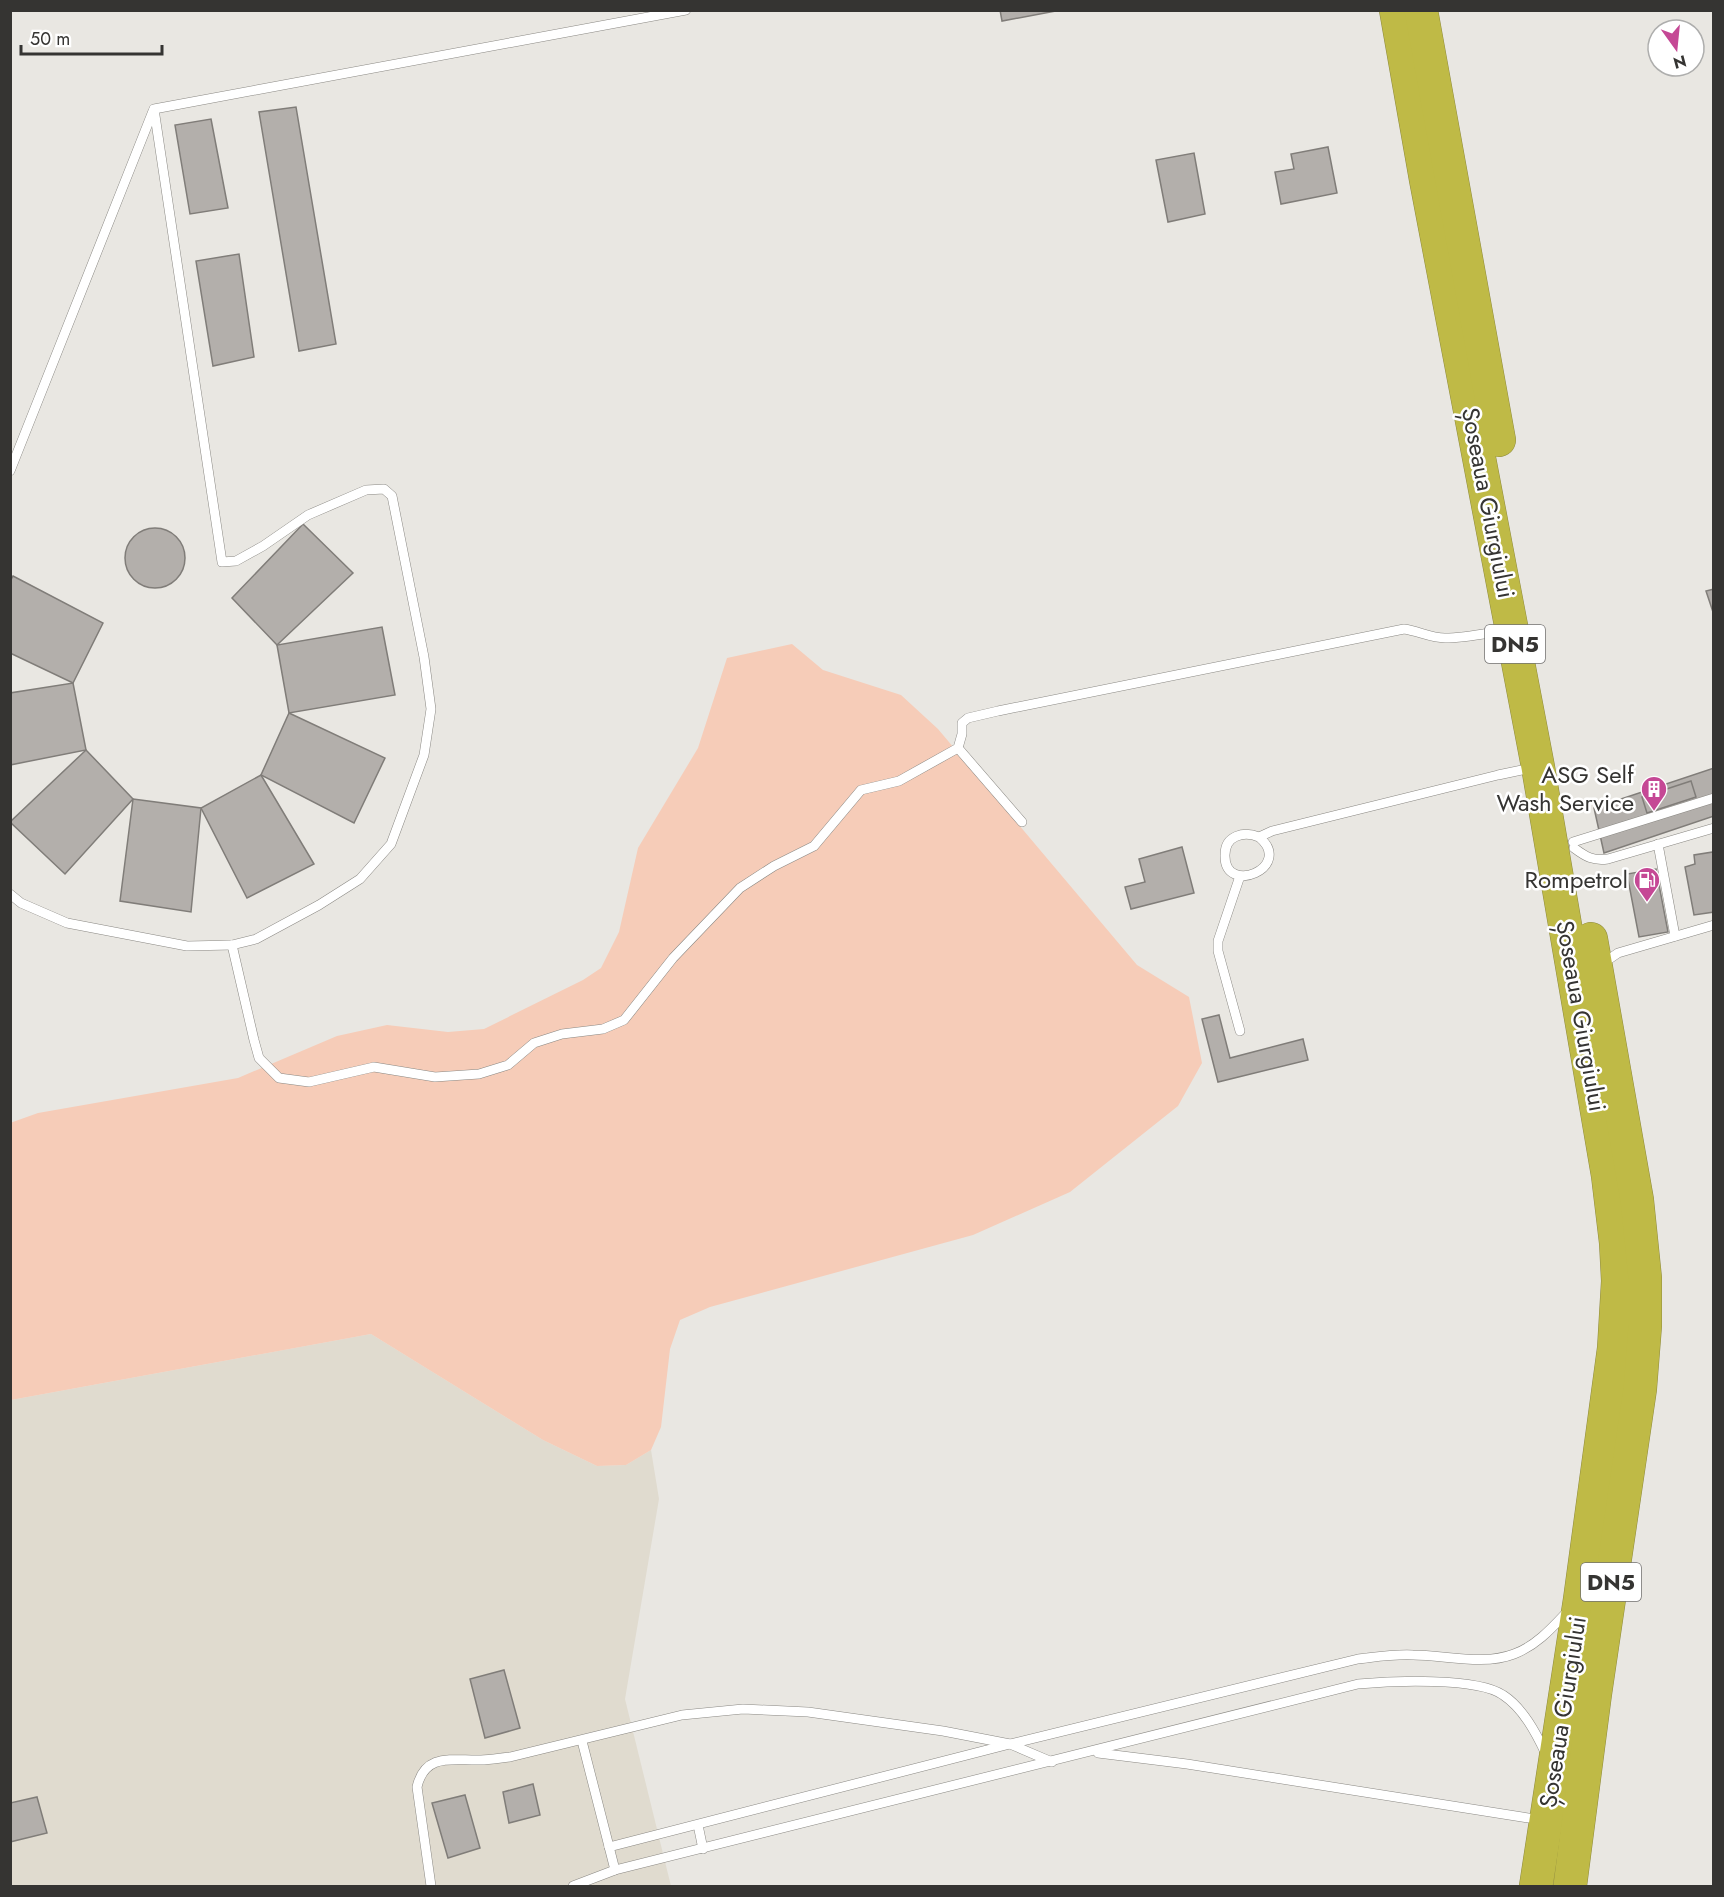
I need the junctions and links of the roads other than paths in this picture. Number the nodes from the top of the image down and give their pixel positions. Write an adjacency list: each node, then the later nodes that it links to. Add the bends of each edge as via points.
1 (686, 10): 4 (lane)
2 (1396, 10): 6 (highway, Șoseaua Giurgiului / DN5)
3 (1420, 10): 14 (highway, Șoseaua Giurgiului / DN5)
4 (154, 109): 5 (lane); 19 (lane, via 222,562 236,561 308,515 366,490 384,489 392,496 395,508 431,709 424,755 391,844 360,879 256,939)
5 (10, 471)
6 (1513, 629): 7 (lane, via 1446,638 1404,629 998,711 962,723); 8 (highway, Șoseaua Giurgiului / DN5)
7 (958, 748): 10 (lane); 19 (lane, via 899,781 861,790 814,846 740,888 673,958 624,1020 603,1029 562,1034 534,1043 508,1065 479,1074 435,1077 374,1068 309,1082 279,1078 260,1058)
8 (1538, 767): 12 (lane); 22 (highway, Șoseaua Giurgiului / DN5, via 1617,1243 1614,1348)
9 (1713, 798): 14 (lane)
10 (1022, 822)
11 (1713, 828): 13 (lane)
12 (1258, 837): 15 (lane, via 1266,846 1268,860 1256,874); 15 (lane, via 1240,834 1226,846 1225,860)
13 (1658, 844): 14 (lane, via 1596,860); 18 (lane)
14 (1574, 845): 20 (highway, Șoseaua Giurgiului / DN5)
15 (1240, 876): 21 (lane, via 1218,951)
16 (10, 894): 19 (lane, via 21,903 67,923 187,946)
17 (1713, 926): 18 (lane)
18 (1675, 936): 20 (lane, via 1618,953)
19 (232, 945)
20 (1596, 970): 36 (highway, Șoseaua Giurgiului / DN5, via 1637,1200 1645,1278 1645,1326 1640,1389)
21 (1240, 1031)
22 (1580, 1599): 24 (lane, via 1530,1647 1501,1658 1414,1654 1358,1659); 27 (highway, Șoseaua Giurgiului / DN5)
23 (582, 1741): 24 (lane, via 682,1715 743,1708 808,1712); 30 (lane); 33 (lane, via 510,1757 438,1760 427,1766 417,1787)
24 (1010, 1744): 26 (lane); 29 (lane)
25 (1092, 1752): 26 (lane); 27 (lane, via 1358,1684 1408,1680 1491,1687 1506,1696 1536,1734); 28 (lane)
26 (1052, 1762): 31 (lane)
27 (1554, 1770): 28 (highway, Șoseaua Giurgiului / DN5)
28 (1546, 1821): 35 (highway, Șoseaua Giurgiului / DN5)
29 (698, 1825): 30 (lane); 31 (lane)
30 (609, 1847): 32 (lane)
31 (703, 1848): 32 (lane)
32 (615, 1870): 34 (lane)
33 (431, 1887)
34 (573, 1887)
35 (1536, 1887)
36 (1570, 1887)

